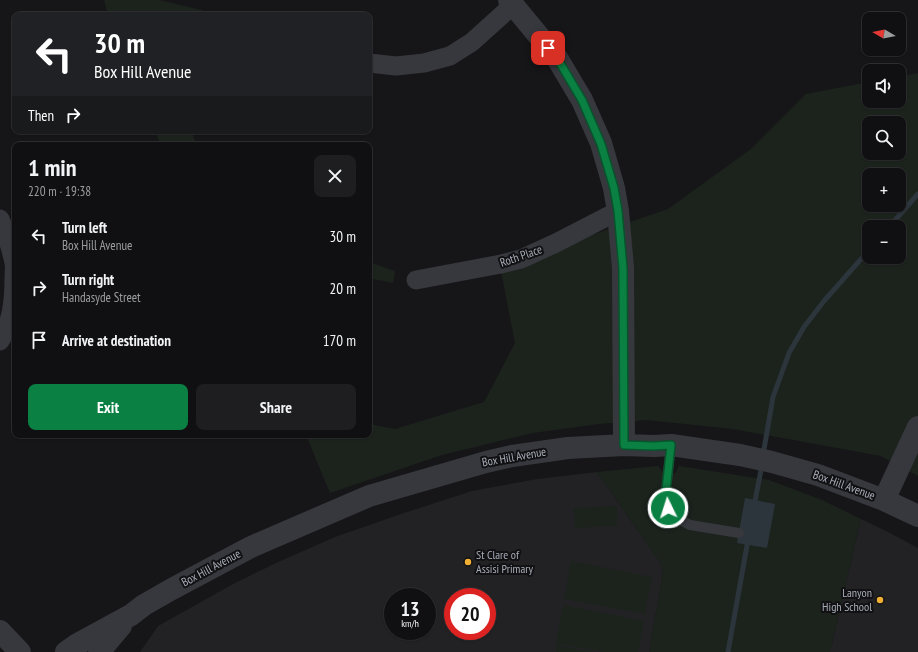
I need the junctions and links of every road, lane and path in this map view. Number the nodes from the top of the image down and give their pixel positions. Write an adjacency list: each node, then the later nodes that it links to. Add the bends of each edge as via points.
1 (511, 3): 2 (street, via 472,42 450,56 424,64 396,66); 3 (street, via 557,58 582,100 601,144)
2 (372, 63)
3 (618, 211): 6 (street, Roth Place, via 521,259); 10 (street, via 623,268)
4 (0, 219): 5 (street)
5 (12, 256)
6 (416, 280)
7 (12, 307): 8 (street)
8 (0, 341)
9 (918, 427): 13 (street)
10 (624, 445): 11 (street, Box Hill Avenue); 16 (street, Box Hill Avenue, via 568,448 512,456 369,496 251,547)
11 (671, 445): 13 (street, Box Hill Avenue, via 772,462 818,475); 15 (lane, via 666,490 668,508 675,518 690,525)
12 (918, 458): 13 (street)
13 (890, 502): 14 (street, Box Hill Avenue)
14 (918, 516)
15 (739, 533)
16 (131, 614): 19 (street, Box Hill Avenue); 20 (street, Box Hill Avenue)
17 (0, 631): 18 (street)
18 (20, 652)
19 (66, 652)
20 (99, 652)

